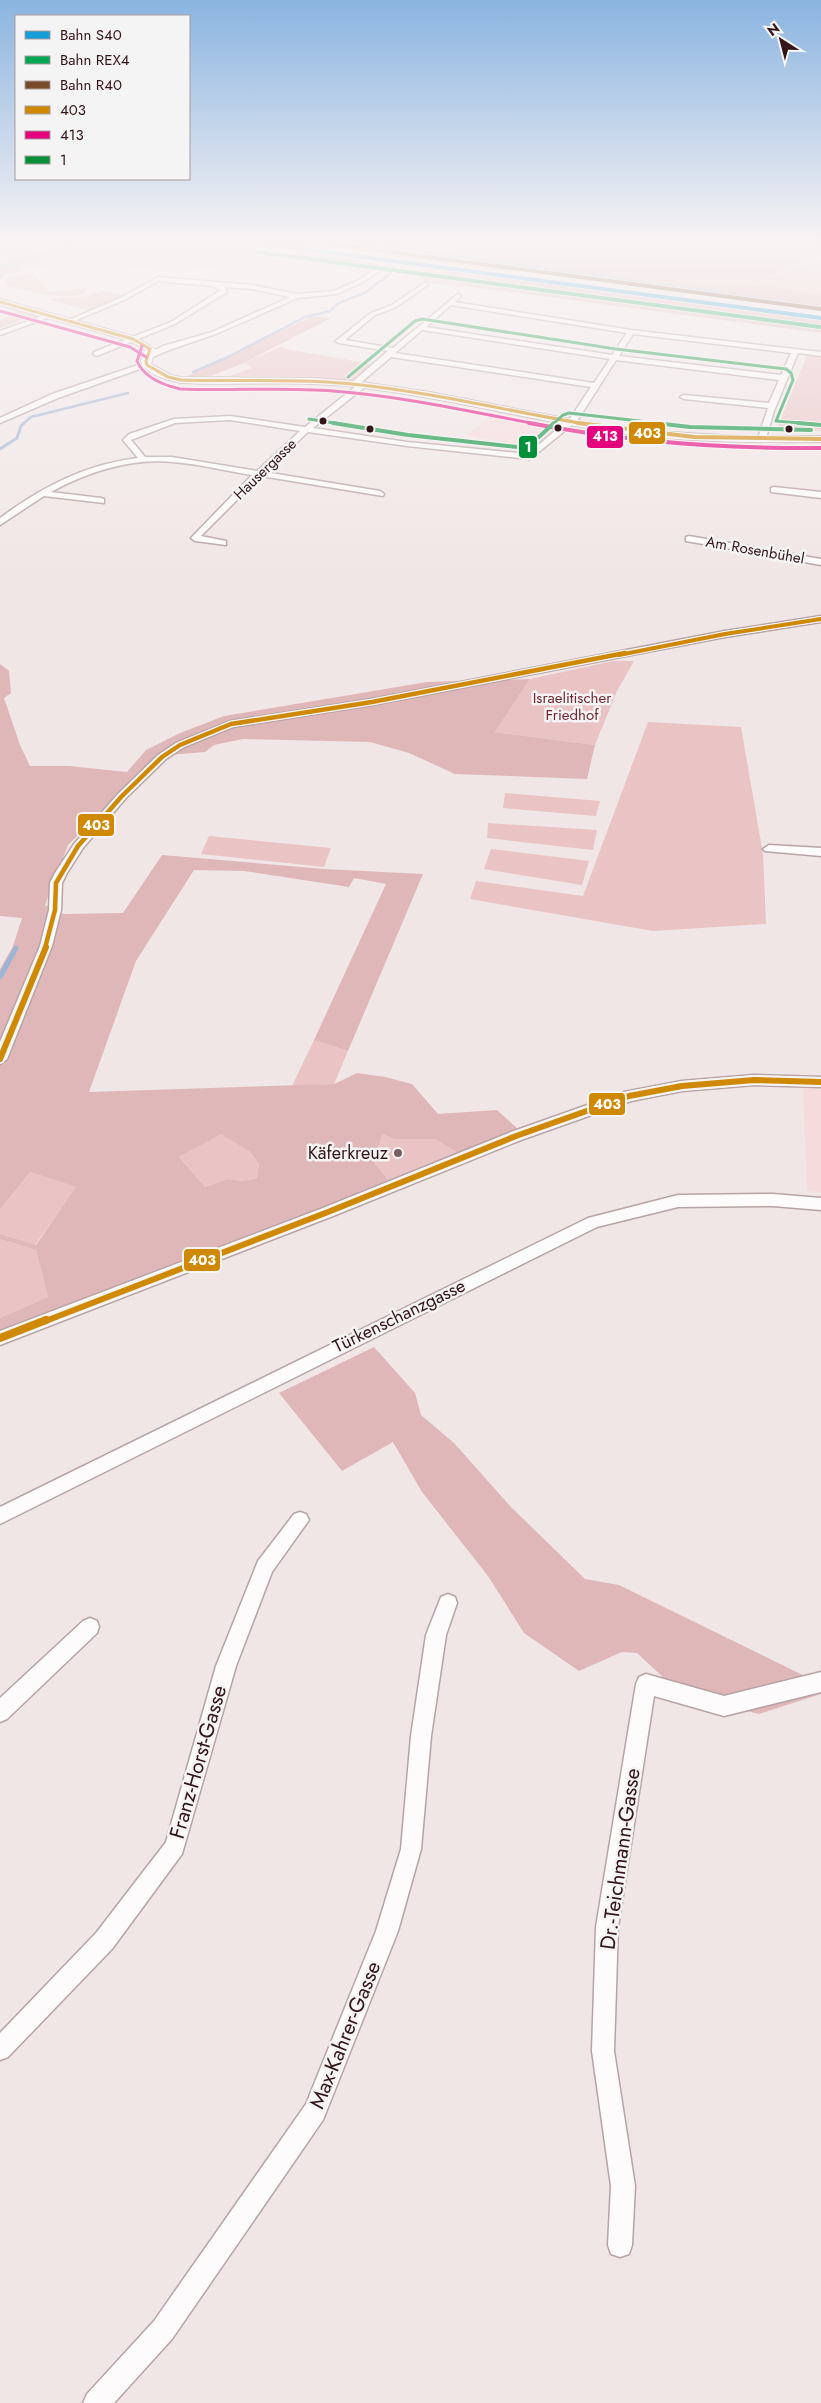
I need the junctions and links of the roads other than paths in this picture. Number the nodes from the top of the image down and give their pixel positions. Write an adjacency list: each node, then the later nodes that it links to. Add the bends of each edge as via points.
1 (149, 355): 9 (main road)
2 (156, 355): 9 (street)
3 (388, 355): 11 (street, Hausergasse)
4 (410, 355): 12 (street)
5 (597, 355): 8 (street)
6 (617, 355): 8 (street)
7 (793, 355): 10 (street)
8 (615, 358): 10 (street); 12 (street)
9 (148, 361): 11 (main road, via 163,374 181,380 302,380); 15 (street, via 55,396)
10 (784, 378): 14 (street)
11 (358, 385): 16 (main road); 17 (street, Hausergasse)
12 (597, 386): 16 (street)
13 (684, 397): 14 (street)
14 (773, 406): 18 (street)
15 (0, 421)
16 (569, 422): 17 (street, via 530,457 407,444); 18 (main road, via 654,434)
17 (308, 428): 20 (street, via 230,418 182,420 127,440); 21 (street, Hausergasse)
18 (762, 438): 19 (main road)
19 (821, 440)
20 (142, 458): 21 (street, via 172,459); 23 (street, via 86,471)
21 (258, 473): 24 (street); 29 (street, Hausergasse, via 194,538)
22 (774, 490): 25 (street)
23 (43, 493): 26 (street); 27 (street)
24 (380, 494)
25 (821, 495)
26 (102, 501)
27 (0, 522)
28 (689, 539): 30 (street, Am Rosenbühel)
29 (223, 543)
30 (821, 562)
31 (821, 619): 34 (street, via 381,700 231,724 180,745 162,757 122,796 78,846 61,873 56,883 55,910 46,946)
32 (769, 848): 33 (street)
33 (821, 852)
34 (0, 1059)
35 (821, 1082): 37 (street, via 754,1080 682,1086 629,1096 516,1136)
36 (821, 1204): 38 (street, Türkenschanzgasse, via 773,1200 678,1201 593,1222)
37 (0, 1338)
38 (0, 1516)
39 (300, 1520): 44 (street, Franz-Horst-Gasse, via 265,1567 226,1666 175,1846 104,1941)
40 (448, 1602): 46 (street, Max-Kahrer-Gasse, via 436,1634 421,1736 411,1848 387,1931 315,2112 163,2330)
41 (90, 1627): 43 (street)
42 (821, 1682): 45 (street, Dr.-Teichmann-Gasse, via 724,1706 646,1684 607,1927 603,2051 624,2186)
43 (0, 1712)
44 (0, 2049)
45 (620, 2244)
46 (96, 2403)

